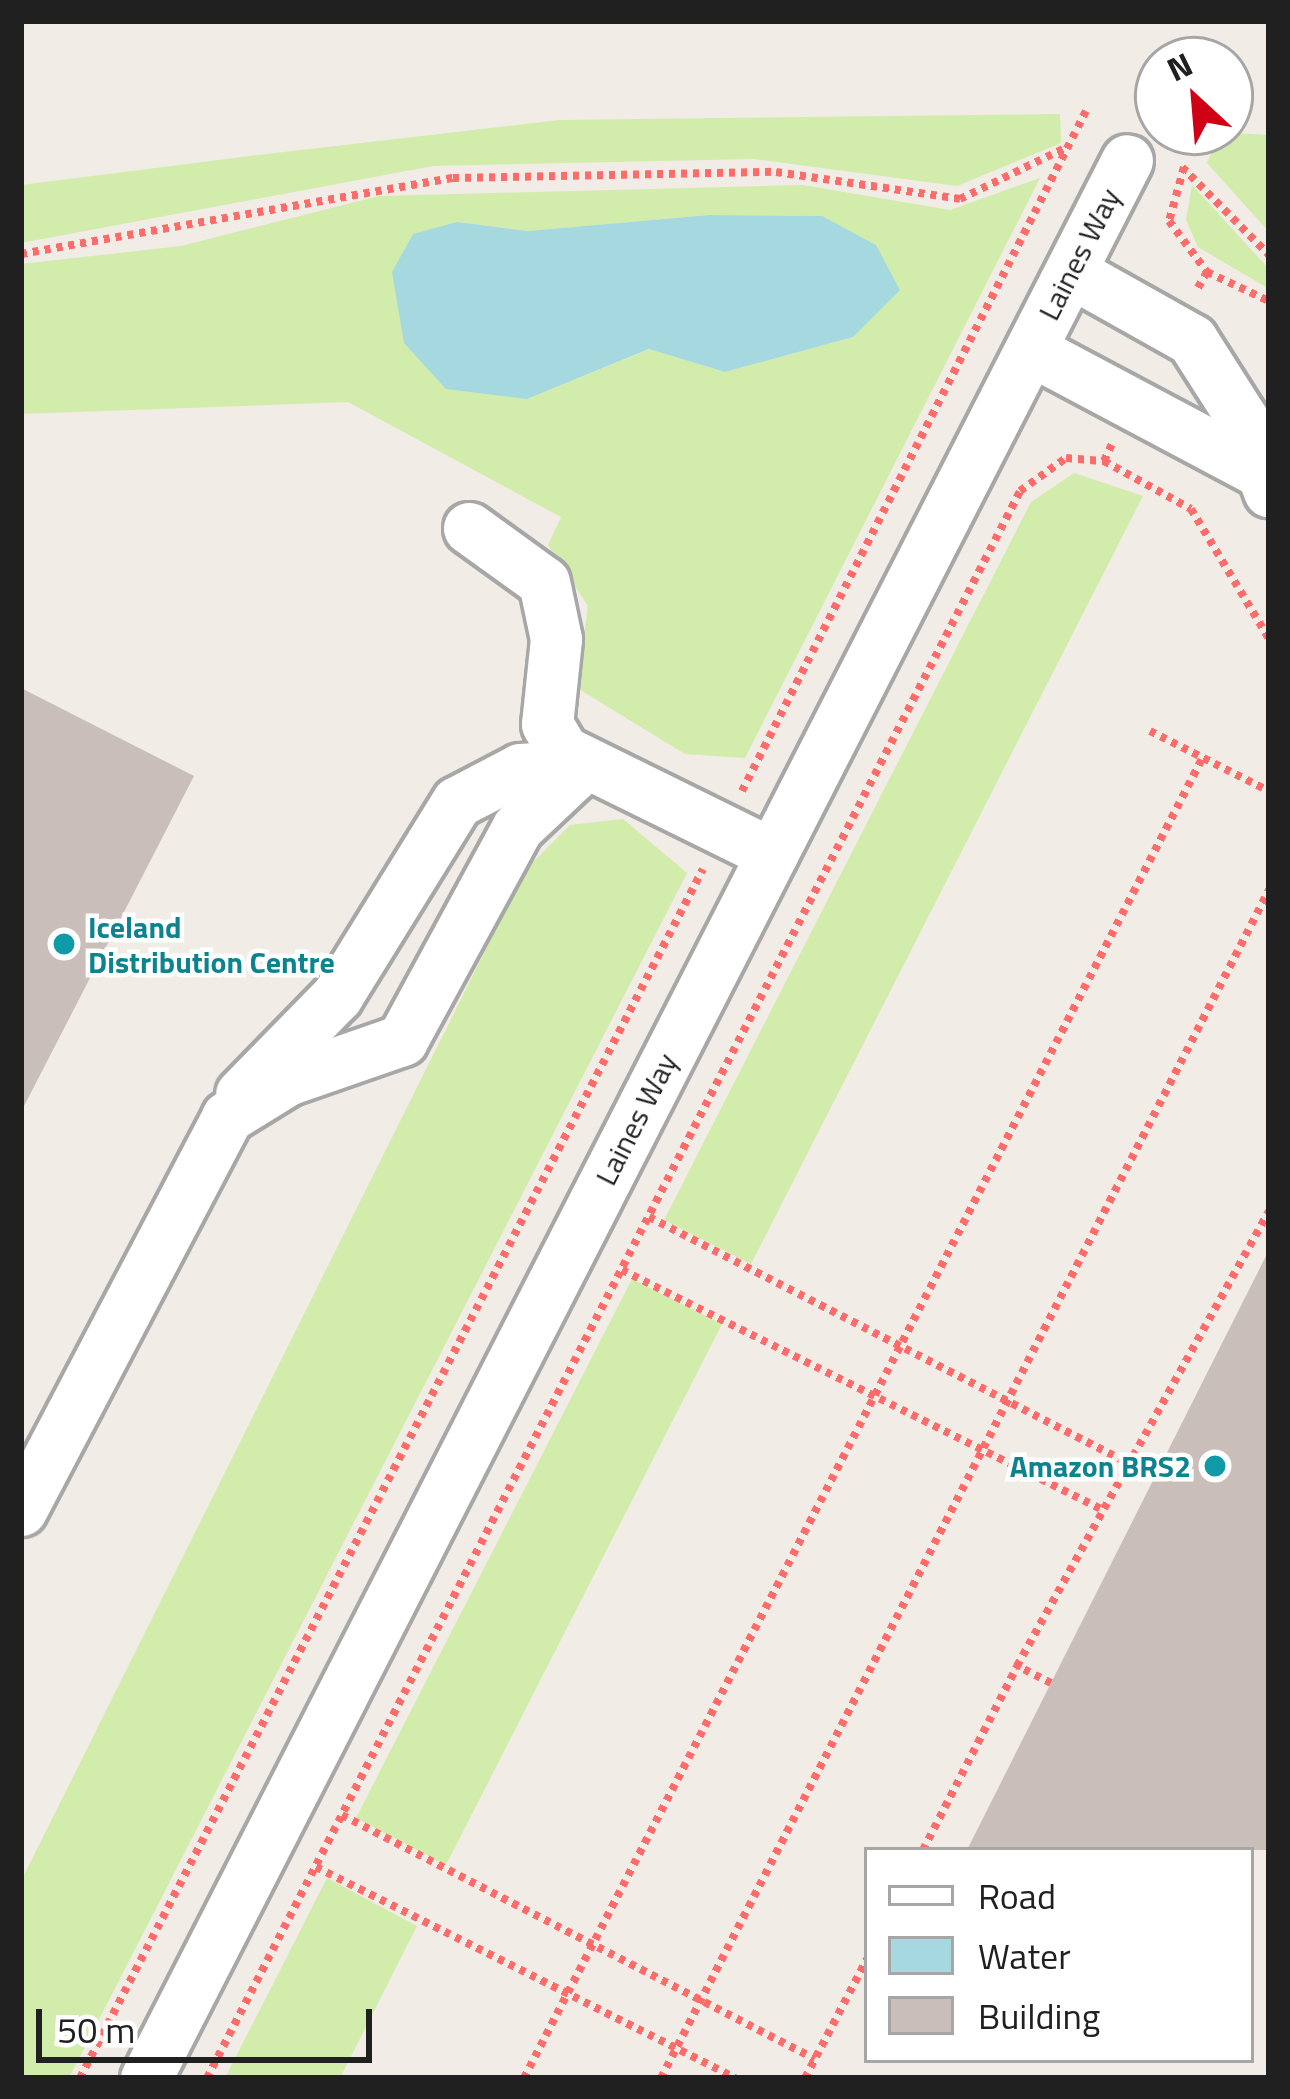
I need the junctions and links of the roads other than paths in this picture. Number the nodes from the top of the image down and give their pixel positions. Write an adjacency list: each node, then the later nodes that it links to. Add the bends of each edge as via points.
1 (1130, 150): 2 (street, Laines Way)
2 (1071, 272): 3 (street, Laines Way); 4 (street, via 1171,328 1217,372)
3 (1030, 350): 4 (street); 7 (street, Laines Way)
4 (1264, 482)
5 (469, 528): 6 (street, via 544,582 556,639 548,724)
6 (584, 766): 7 (street); 8 (street, via 517,828 402,1040 287,1080); 8 (street, via 520,769 439,819 337,996 271,1055)
7 (772, 854): 10 (street, Laines Way)
8 (227, 1117): 9 (street)
9 (21, 1510)
10 (146, 2078)

